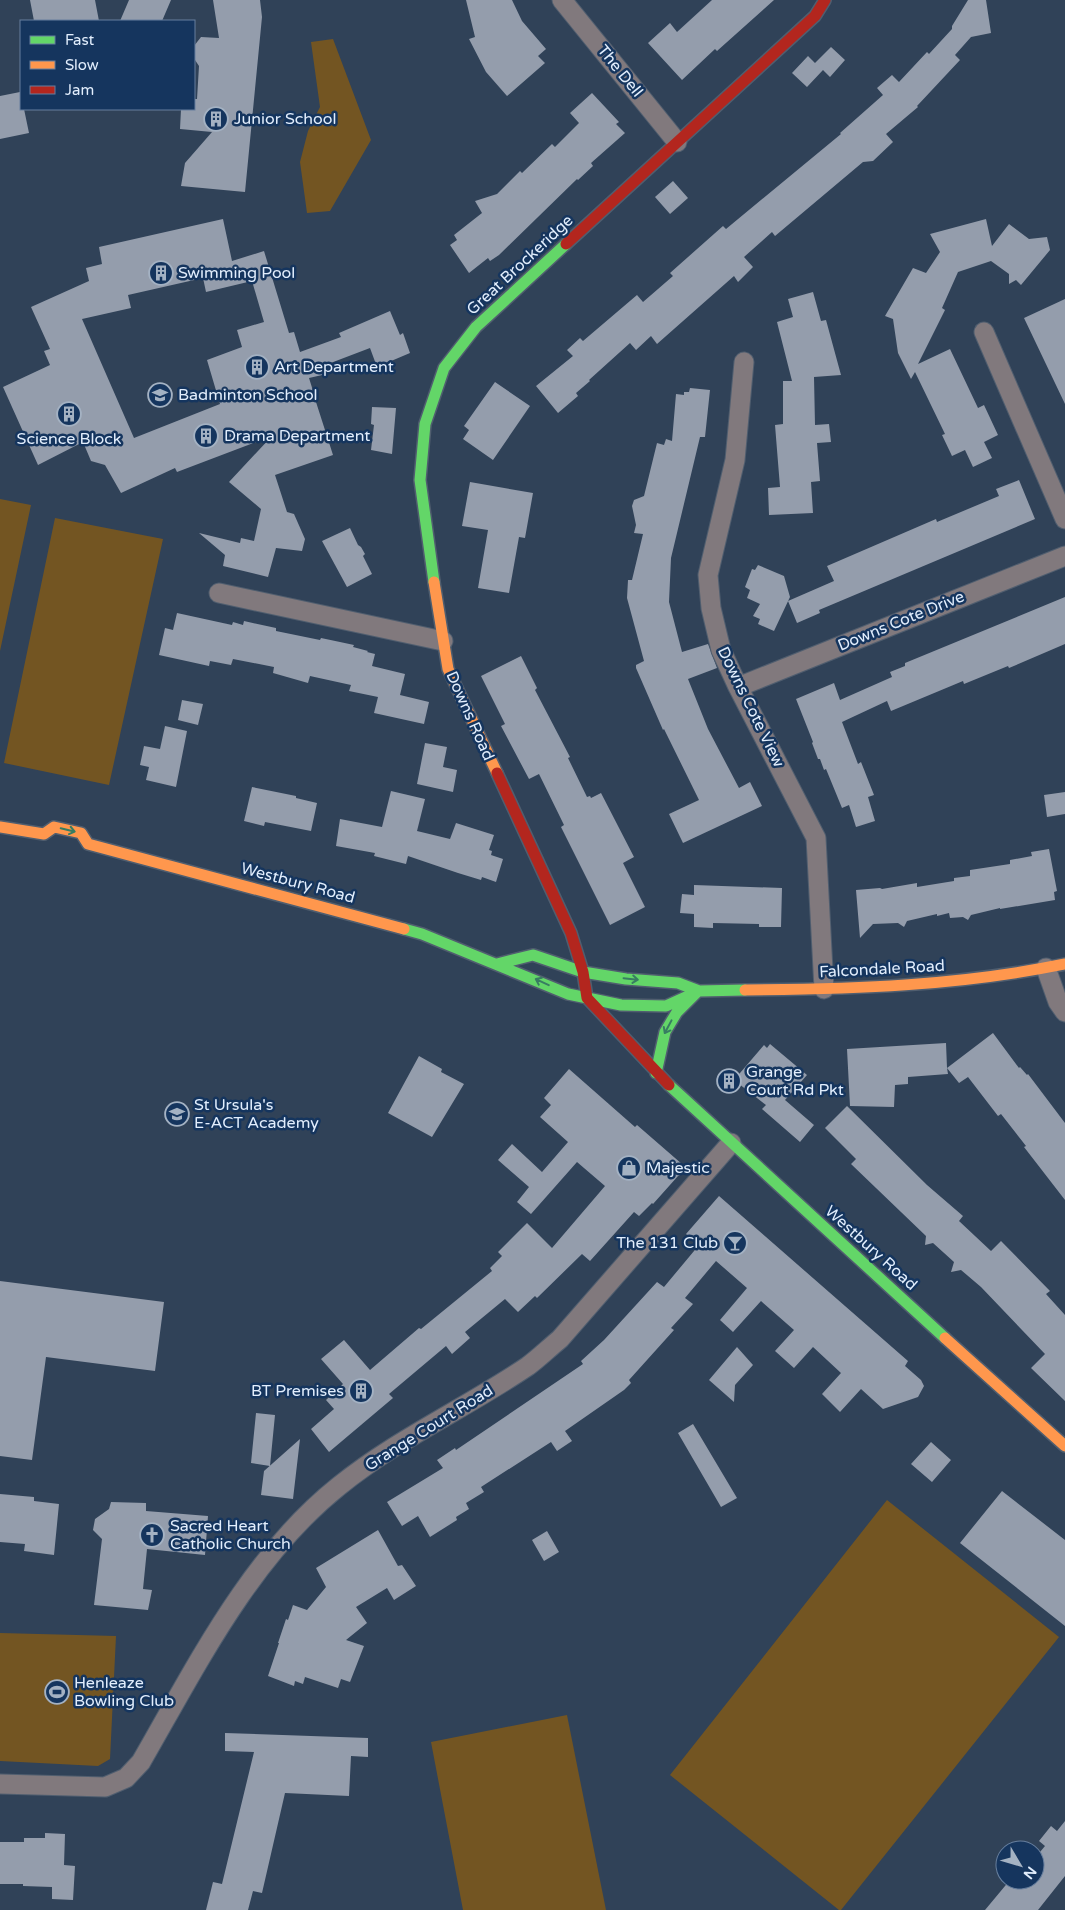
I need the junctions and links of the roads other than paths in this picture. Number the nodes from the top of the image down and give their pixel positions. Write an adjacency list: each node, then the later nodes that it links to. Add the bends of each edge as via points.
1 (562, 0): 3 (street, The Dell)
2 (825, 0): 3 (main road, Great Brockeridge, via 815,16)
3 (677, 142): 9 (main road, Great Brockeridge, via 476,327 444,368 424,424 420,480)
4 (984, 332): 6 (street)
5 (744, 362): 10 (street, Downs Cote View, via 735,460 708,575 711,608 721,650)
6 (1065, 519)
7 (1065, 556): 10 (street, Downs Cote Drive)
8 (219, 593): 9 (street)
9 (444, 641): 19 (main road, Downs Road, via 448,669 571,933)
10 (738, 687): 20 (street, Downs Cote View, via 816,838)
11 (0, 827): 12 (main road, Westbury Road)
12 (44, 834): 13 (main road, Westbury Road, one-way to 13, via 54,827 81,833); 14 (main road)
13 (88, 844): 15 (main road); 16 (main road, Westbury Road, via 422,934)
14 (49, 845)
15 (77, 852)
16 (497, 964): 19 (main road, via 533,954); 22 (main road, Westbury Road, one-way to 16, via 568,994)
17 (1065, 964): 18 (main road, Falcondale Road)
18 (1046, 968): 20 (main road, Falcondale Road, via 941,984); 23 (street)
19 (583, 972): 21 (main road, one-way to 21, via 678,983); 22 (main road, Downs Road)
20 (824, 988): 21 (main road, Falcondale Road)
21 (699, 991): 22 (main road, Westbury Road, via 666,1006 621,1005); 24 (main road, one-way to 24, via 677,1012 665,1032)
22 (588, 998): 24 (main road, Westbury Road)
23 (1065, 1012)
24 (656, 1073): 25 (main road, Westbury Road)
25 (731, 1142): 26 (main road, Westbury Road); 27 (street, Grange Court Road, via 560,1340 529,1365 394,1446 305,1515 268,1558 223,1623 141,1762 126,1778 105,1787)
26 (1065, 1446)
27 (0, 1784)

